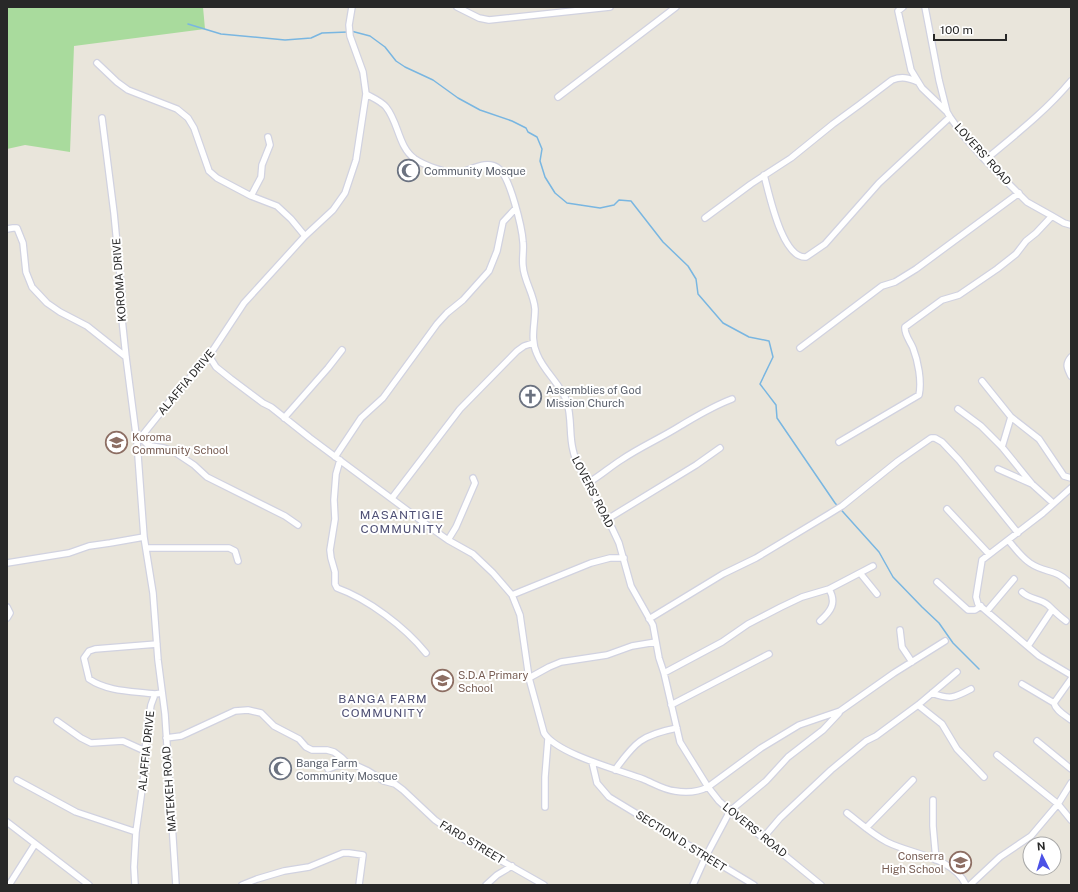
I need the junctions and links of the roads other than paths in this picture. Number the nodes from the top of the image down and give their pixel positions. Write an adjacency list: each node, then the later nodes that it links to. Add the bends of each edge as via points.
1 (352, 7): 11 (street, ALAFFIA DRIVE, via 350,36 363,72)
2 (457, 7): 3 (street, via 489,20)
3 (610, 7)
4 (676, 7): 12 (street)
5 (903, 7): 7 (street)
6 (925, 7): 13 (street, LOVERS' ROAD, via 933,52)
7 (897, 9): 10 (street, via 910,64)
8 (97, 64): 19 (street, via 128,90 177,109 188,118 209,171)
9 (1071, 81): 16 (street, via 1060,95)
10 (918, 82): 13 (street); 17 (street, via 906,77 892,80 791,158)
11 (366, 94): 20 (street, LOVERS' ROAD, via 386,106 405,148 415,158 452,173 485,165 498,168 506,180); 25 (street, ALAFFIA DRIVE, via 356,160 345,193 333,210)
12 (558, 97)
13 (949, 114): 16 (street, LOVERS' ROAD, via 962,134); 17 (street, via 879,183 825,244 806,257 799,256 793,251 779,228)
14 (102, 118): 31 (street, KOROMA DRIVE, via 117,246)
15 (268, 136): 19 (street, via 270,145 262,165 261,177)
16 (985, 160): 18 (street, LOVERS' ROAD)
17 (764, 175): 22 (street)
18 (1019, 193): 21 (street, LOVERS' ROAD, via 1027,202); 27 (street, via 916,269 895,282 882,286)
19 (251, 196): 25 (street, via 277,206)
20 (516, 208): 26 (street, LOVERS' ROAD, via 522,230 523,267 534,304); 42 (street, via 503,222 497,251 489,271 437,324 383,398 361,418)
21 (1052, 216): 23 (street, LOVERS' ROAD); 39 (street, via 1016,254 997,269 959,295 942,300 905,327 918,369 919,395)
22 (706, 218)
23 (1071, 225)
24 (7, 230): 31 (street, via 17,228 23,243 26,272 32,288 47,303 87,326)
25 (305, 236): 29 (street, ALAFFIA DRIVE, via 244,303)
26 (533, 343): 46 (street, LOVERS' ROAD, via 542,364 567,403 572,450); 49 (street, via 517,351 460,409)
27 (800, 348)
28 (342, 350): 37 (street)
29 (209, 356): 37 (street, via 231,379); 38 (street, ALAFFIA DRIVE)
30 (1071, 357): 32 (street, via 1067,361 1067,367)
31 (126, 358): 38 (street, KOROMA DRIVE)
32 (1071, 376)
33 (982, 381): 36 (street)
34 (732, 399): 46 (street, via 698,415)
35 (958, 409): 40 (street, via 981,426)
36 (1011, 417): 40 (street); 45 (street, via 1039,439 1064,476)
37 (284, 418): 42 (street)
38 (139, 440): 53 (street, via 172,451 207,477); 55 (street)
39 (839, 442)
40 (1002, 447): 47 (street)
41 (720, 448): 52 (street)
42 (338, 458): 49 (street); 85 (street, via 335,519 330,550 335,584 337,588 352,593 392,620)
43 (998, 469): 47 (street)
44 (473, 478): 56 (street, via 475,483)
45 (1071, 478)
46 (588, 483): 52 (street, LOVERS' ROAD)
47 (1032, 484): 50 (street)
48 (1071, 488): 50 (street)
49 (392, 498): 56 (street)
50 (1053, 503): 54 (street)
51 (946, 509): 59 (street)
52 (606, 520): 60 (street, LOVERS' ROAD, via 617,538)
53 (298, 524)
54 (1018, 533): 57 (street); 77 (street, via 959,460 942,442 931,438 842,506)
55 (144, 537): 58 (street); 62 (street)
56 (448, 540): 71 (street, via 473,554)
57 (1008, 540): 59 (street); 67 (street, via 1030,564 1063,577)
58 (146, 548): 61 (street, via 229,548 235,552); 83 (street)
59 (989, 554): 72 (street, via 982,560 979,576 976,601)
60 (624, 558): 71 (street, via 610,558 591,563); 77 (street, LOVERS' ROAD, via 631,586)
61 (238, 561)
62 (7, 563)
63 (873, 566): 64 (street)
64 (860, 572): 68 (street); 70 (street)
65 (1014, 579): 75 (street)
66 (937, 582): 72 (street, via 968,610 975,610)
67 (1071, 585)
68 (829, 589): 79 (street, via 833,599 830,611); 89 (street, via 781,606)
69 (1022, 592): 74 (street, via 1048,605)
70 (877, 594)
71 (512, 595): 91 (street, via 520,615)
72 (981, 606): 75 (street)
73 (7, 607): 76 (street, via 10,613)
74 (1052, 610): 78 (street); 84 (street)
75 (987, 611): 84 (street)
76 (7, 618)
77 (649, 618): 82 (street, LOVERS' ROAD)
78 (1066, 621)
79 (820, 622)
80 (900, 630): 87 (street, via 902,647)
81 (945, 641): 87 (street)
82 (656, 642): 89 (street, LOVERS' ROAD); 91 (street, via 632,646 607,655 561,662)
83 (157, 644): 95 (street); 97 (street, via 95,649 84,658 89,679 97,685 108,689)
84 (1028, 646): 90 (street, via 1047,662)
85 (426, 653)
86 (769, 654): 99 (street)
87 (912, 662): 101 (street)
88 (956, 672): 96 (street)
89 (664, 673): 99 (street, LOVERS' ROAD)
90 (1071, 676)
91 (529, 678): 106 (street)
92 (1071, 679): 98 (street)
93 (1022, 684): 98 (street)
94 (971, 689): 96 (street, via 958,696 945,698)
95 (162, 693): 97 (street); 105 (street, MATEKEH ROAD)
96 (932, 693): 100 (street)
97 (154, 694): 108 (street, ALAFFIA DRIVE)
98 (1054, 703): 102 (street, via 1055,707)
99 (671, 704): 104 (street, LOVERS' ROAD)
100 (918, 705): 115 (street, via 942,724 957,750); 129 (street, via 831,770 780,818)
101 (840, 711): 119 (street, via 799,725 761,748); 123 (street, via 823,730 788,757 766,781)
102 (1071, 720)
103 (57, 721): 108 (street, via 91,743 123,741)
104 (677, 728): 114 (street, via 660,731 636,744); 119 (street, LOVERS' ROAD, via 680,742)
105 (166, 738): 111 (street, via 181,736 235,712 248,710 261,713 274,726 299,738 306,748 334,752); 138 (street, MATEKEH ROAD)
106 (548, 739): 110 (street); 122 (street)
107 (1037, 741): 113 (street)
108 (145, 751): 128 (street, ALAFFIA DRIVE, via 145,774)
109 (997, 755): 121 (street)
110 (592, 762): 114 (street); 131 (street, SECTION D. STREET, via 597,783 609,796)
111 (348, 764): 112 (street); 133 (street, FARD STREET, via 355,764 384,782 395,784 448,829)
112 (328, 769)
113 (1071, 769)
114 (615, 770): 119 (street, via 675,791 697,792)
115 (984, 777)
116 (17, 780): 128 (street, via 76,812)
117 (912, 780): 127 (street)
118 (1071, 783): 121 (street)
119 (708, 787): 123 (street, LOVERS' ROAD)
120 (933, 800): 132 (street)
121 (1058, 804): 125 (street); 148 (street, via 1031,836 1000,857)
122 (546, 807)
123 (730, 811): 129 (street, LOVERS' ROAD); 131 (street)
124 (847, 813): 127 (street)
125 (1071, 820)
126 (7, 822): 130 (street)
127 (866, 828): 132 (street, via 889,843)
128 (136, 832): 137 (street, ALAFFIA DRIVE)
129 (763, 838): 146 (street, LOVERS' ROAD)
130 (35, 844): 135 (street); 136 (street)
131 (706, 856): 144 (street); 145 (street, SECTION D. STREET)
132 (936, 860): 147 (street, via 959,873)
133 (512, 866): 142 (street); 143 (street, FARD STREET)
134 (262, 878): 139 (street); 140 (street); 141 (street, via 309,867 349,853 362,855)
135 (9, 885)
136 (89, 885)
137 (135, 885)
138 (176, 885)
139 (242, 885)
140 (265, 885)
141 (359, 885)
142 (486, 885)
143 (544, 885)
144 (693, 885)
145 (754, 885)
146 (821, 885)
147 (966, 885)
148 (970, 885)

